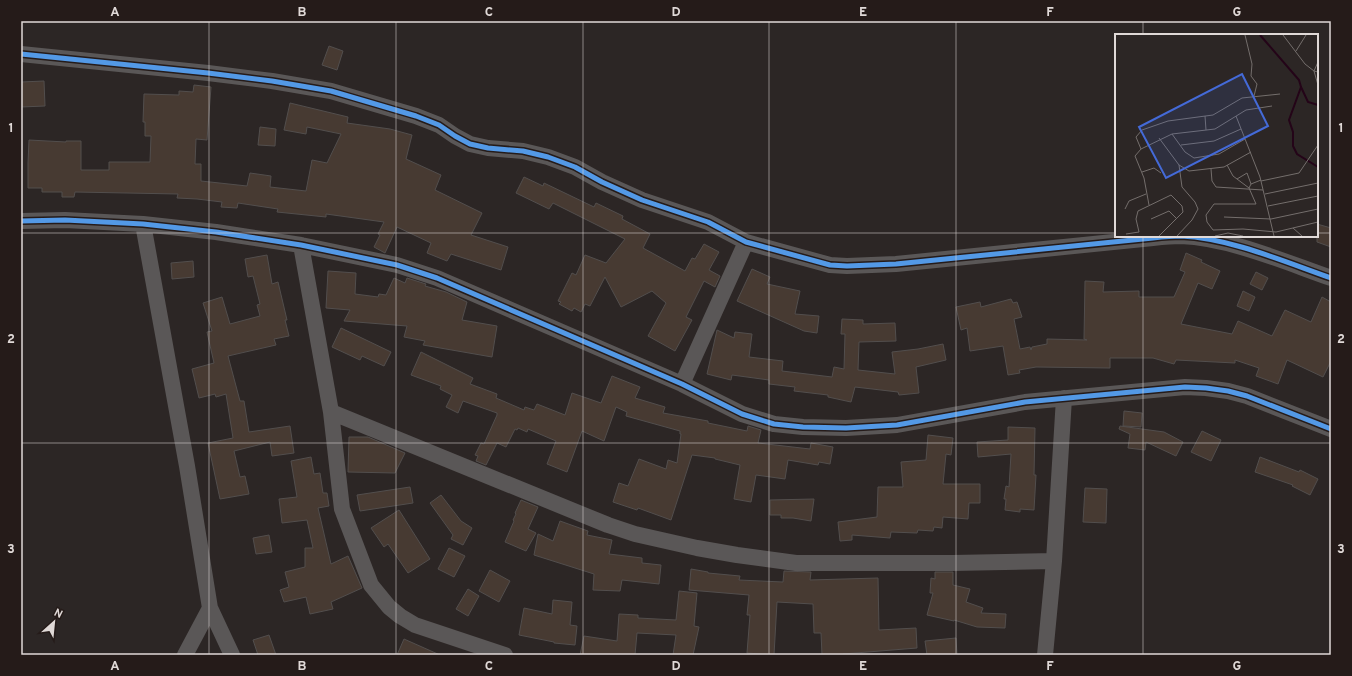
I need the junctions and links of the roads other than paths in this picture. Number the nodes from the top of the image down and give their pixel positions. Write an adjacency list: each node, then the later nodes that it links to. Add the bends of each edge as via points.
1 (21, 54): 6 (street, via 208,73 331,92 416,116 439,125 470,144 548,157 575,167 642,200 708,222)
2 (21, 221): 3 (street, via 65,220)
3 (142, 224): 7 (street); 14 (street, via 187,466)
4 (1167, 237): 6 (street, via 896,264 847,266 830,265)
5 (1189, 237): 8 (street, via 1232,245)
6 (746, 242): 9 (street)
7 (301, 245): 9 (street, via 397,265 437,278); 11 (street)
8 (1331, 278)
9 (682, 384): 10 (street, via 742,414 774,424 803,427 897,425 1025,402)
10 (1064, 398): 12 (street, via 1185,387 1206,388 1247,396); 13 (street)
11 (331, 412): 13 (street, via 608,525 697,548 796,563); 17 (street, via 342,509 371,585 389,607 415,625)
12 (1331, 429)
13 (1054, 561): 18 (street)
14 (210, 608): 15 (street); 16 (street)
15 (186, 655)
16 (232, 655)
17 (505, 655)
18 (1045, 655)

